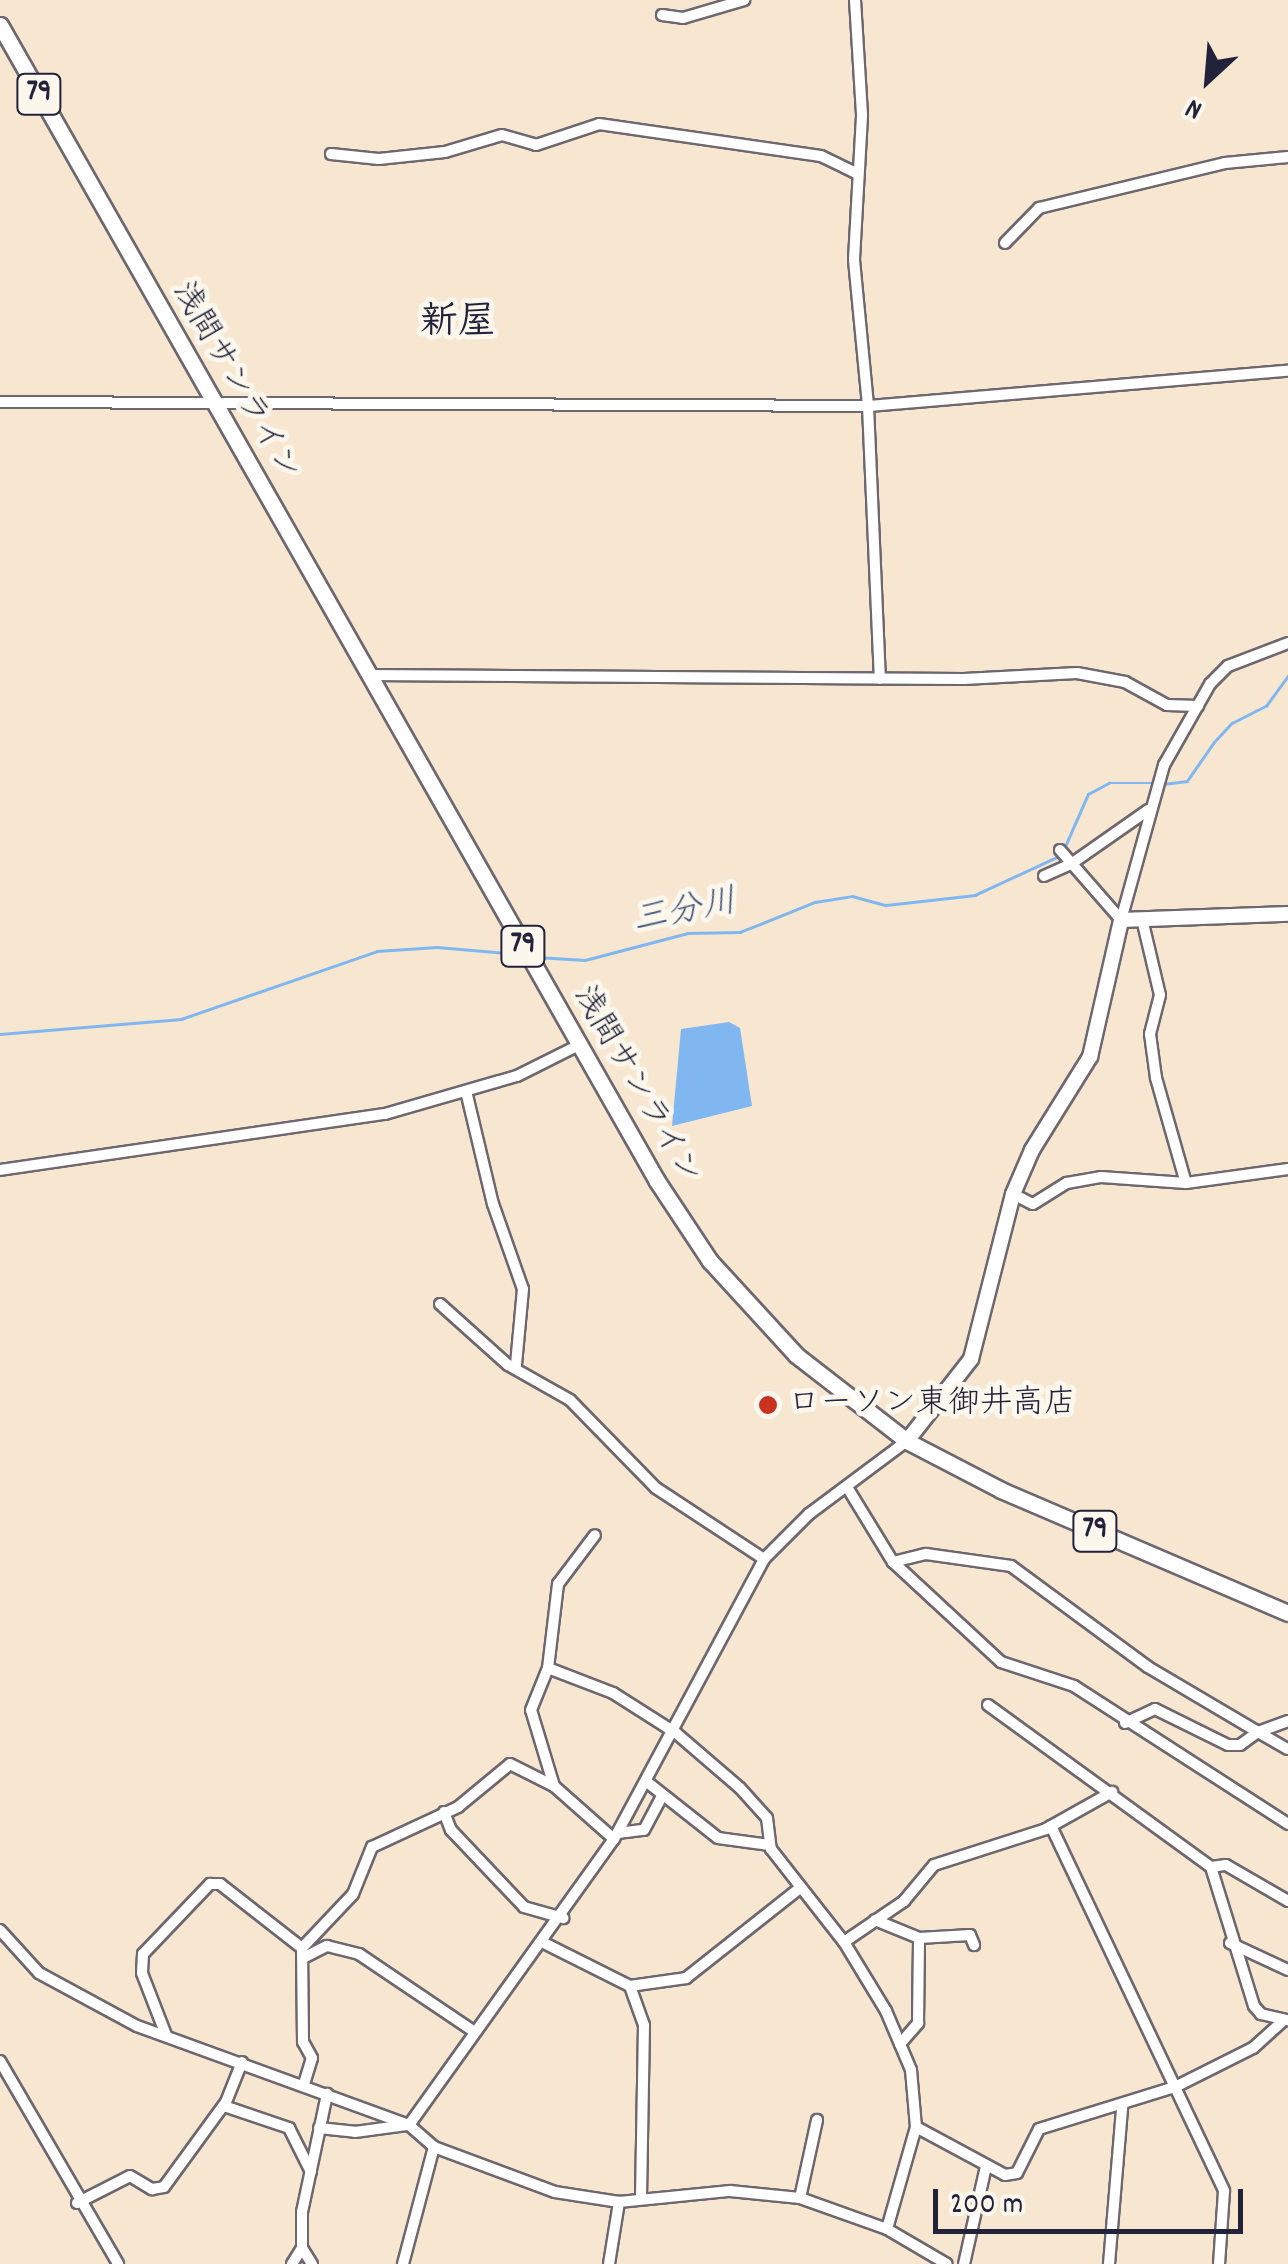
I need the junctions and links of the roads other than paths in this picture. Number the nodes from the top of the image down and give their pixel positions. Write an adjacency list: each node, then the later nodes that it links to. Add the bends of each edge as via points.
1 (744, 0): 3 (street, via 683,18)
2 (856, 0): 7 (street)
3 (662, 15)
4 (0, 24): 11 (main road, 浅間サンライン / 79)
5 (331, 154): 7 (street, via 379,160 445,152 502,135 536,144 599,124 821,156)
6 (1288, 158): 8 (street, via 1226,163 1038,208)
7 (860, 172): 12 (street, via 854,260)
8 (1004, 243)
9 (1288, 371): 12 (street)
10 (0, 402): 11 (street)
11 (213, 402): 12 (street); 14 (main road, 浅間サンライン / 79)
12 (868, 406): 15 (street)
13 (1288, 643): 16 (street, via 1228,666)
14 (369, 676): 15 (street); 24 (main road, 浅間サンライン / 79)
15 (880, 678): 16 (street, via 1077,673 1125,682 1167,705)
16 (1198, 706): 17 (street, via 1164,765)
17 (1148, 810): 19 (street); 23 (street)
18 (1060, 850): 19 (street)
19 (1072, 864): 20 (street); 23 (street)
20 (1044, 876)
21 (1288, 914): 22 (street)
22 (1142, 919): 23 (street); 28 (street, via 1160,995 1150,1034 1156,1078)
23 (1121, 920): 29 (street, via 1090,1057)
24 (580, 1044): 25 (street, via 517,1076); 32 (main road, 浅間サンライン / 79, via 668,1201 718,1271 796,1356)
25 (466, 1091): 26 (street, via 385,1114); 31 (street, via 493,1204 523,1289)
26 (0, 1170)
27 (1288, 1170): 28 (street)
28 (1186, 1182): 29 (street, via 1100,1176 1067,1183 1034,1204)
29 (1013, 1194): 32 (street, via 971,1360)
30 (440, 1304): 31 (street, via 468,1334)
31 (516, 1365): 35 (street, via 570,1400 601,1438 696,1519)
32 (907, 1441): 33 (street); 37 (main road, 浅間サンライン / 79, via 1036,1506)
33 (846, 1487): 35 (street); 36 (street)
34 (595, 1535): 38 (street, via 558,1584)
35 (764, 1559): 43 (street)
36 (893, 1562): 41 (street, via 1001,1662 1074,1686); 42 (street, via 926,1554 1011,1566 1148,1668)
37 (1288, 1612)
38 (548, 1668): 43 (street, via 614,1693); 46 (street, via 530,1710)
39 (988, 1705): 47 (street)
40 (1288, 1721): 42 (street)
41 (1126, 1723): 42 (street, via 1154,1709 1228,1745); 50 (street)
42 (1258, 1732): 44 (street)
43 (676, 1733): 45 (street); 53 (street, via 767,1818)
44 (1288, 1749)
45 (647, 1782): 48 (street); 52 (street)
46 (554, 1786): 49 (street, via 510,1764); 52 (street)
47 (1112, 1792): 51 (street); 54 (street)
48 (663, 1795): 52 (street, via 644,1830); 53 (street, via 718,1838)
49 (444, 1812): 57 (street, via 451,1830 524,1907); 65 (street, via 372,1847 353,1894)
50 (1288, 1824)
51 (1050, 1826): 58 (street, via 955,1854); 75 (street)
52 (616, 1836): 57 (street)
53 (770, 1845): 55 (street)
54 (1211, 1868): 56 (street, via 1226,1865); 63 (street)
55 (800, 1888): 61 (street); 67 (street, via 686,1978)
56 (1288, 1901)
57 (563, 1918): 62 (street)
58 (875, 1920): 60 (street); 61 (street)
59 (0, 1930): 70 (street, via 39,1972)
60 (919, 1938): 64 (street, via 964,1934); 71 (street, via 918,2023)
61 (844, 1942): 71 (street)
62 (544, 1943): 67 (street); 69 (street)
63 (1230, 1943): 66 (street); 68 (street, via 1254,2006)
64 (974, 1945)
65 (302, 1953): 69 (street, via 327,1946 359,1954); 70 (street, via 220,1884 210,1884 142,1954 142,1973); 74 (street, via 303,2042 312,2058)
66 (1288, 1970)
67 (630, 1986): 86 (street, via 644,2025)
68 (1286, 2020): 75 (street, via 1254,2048)
69 (474, 2031): 80 (street)
70 (166, 2036): 73 (street)
71 (900, 2044): 81 (street, via 911,2070)
72 (0, 2061): 89 (street)
73 (242, 2062): 74 (street); 77 (street)
74 (304, 2084): 76 (street)
75 (1175, 2088): 78 (street); 100 (street, via 1224,2190)
76 (327, 2094): 80 (street); 82 (street)
77 (224, 2106): 85 (street, via 289,2128 302,2143); 89 (street, via 164,2187 152,2190 130,2176)
78 (1122, 2108): 84 (street, via 1039,2130 1017,2173); 99 (street)
79 (817, 2120): 87 (street)
80 (409, 2125): 82 (street, via 355,2132); 83 (street)
81 (916, 2127): 84 (street, via 968,2150); 90 (street)
82 (319, 2128): 85 (street)
83 (434, 2147): 88 (street, via 580,2201); 95 (street)
84 (986, 2166): 98 (street)
85 (312, 2175): 91 (street)
86 (641, 2196): 87 (street, via 730,2191); 88 (street)
87 (800, 2198): 90 (street)
88 (620, 2202): 96 (street)
89 (77, 2203): 92 (street)
90 (887, 2228): 97 (street)
91 (302, 2248): 93 (street); 94 (street)
92 (118, 2264)
93 (292, 2264)
94 (312, 2264)
95 (402, 2264)
96 (609, 2264)
97 (947, 2264)
98 (964, 2264)
99 (1109, 2264)
100 (1219, 2264)

